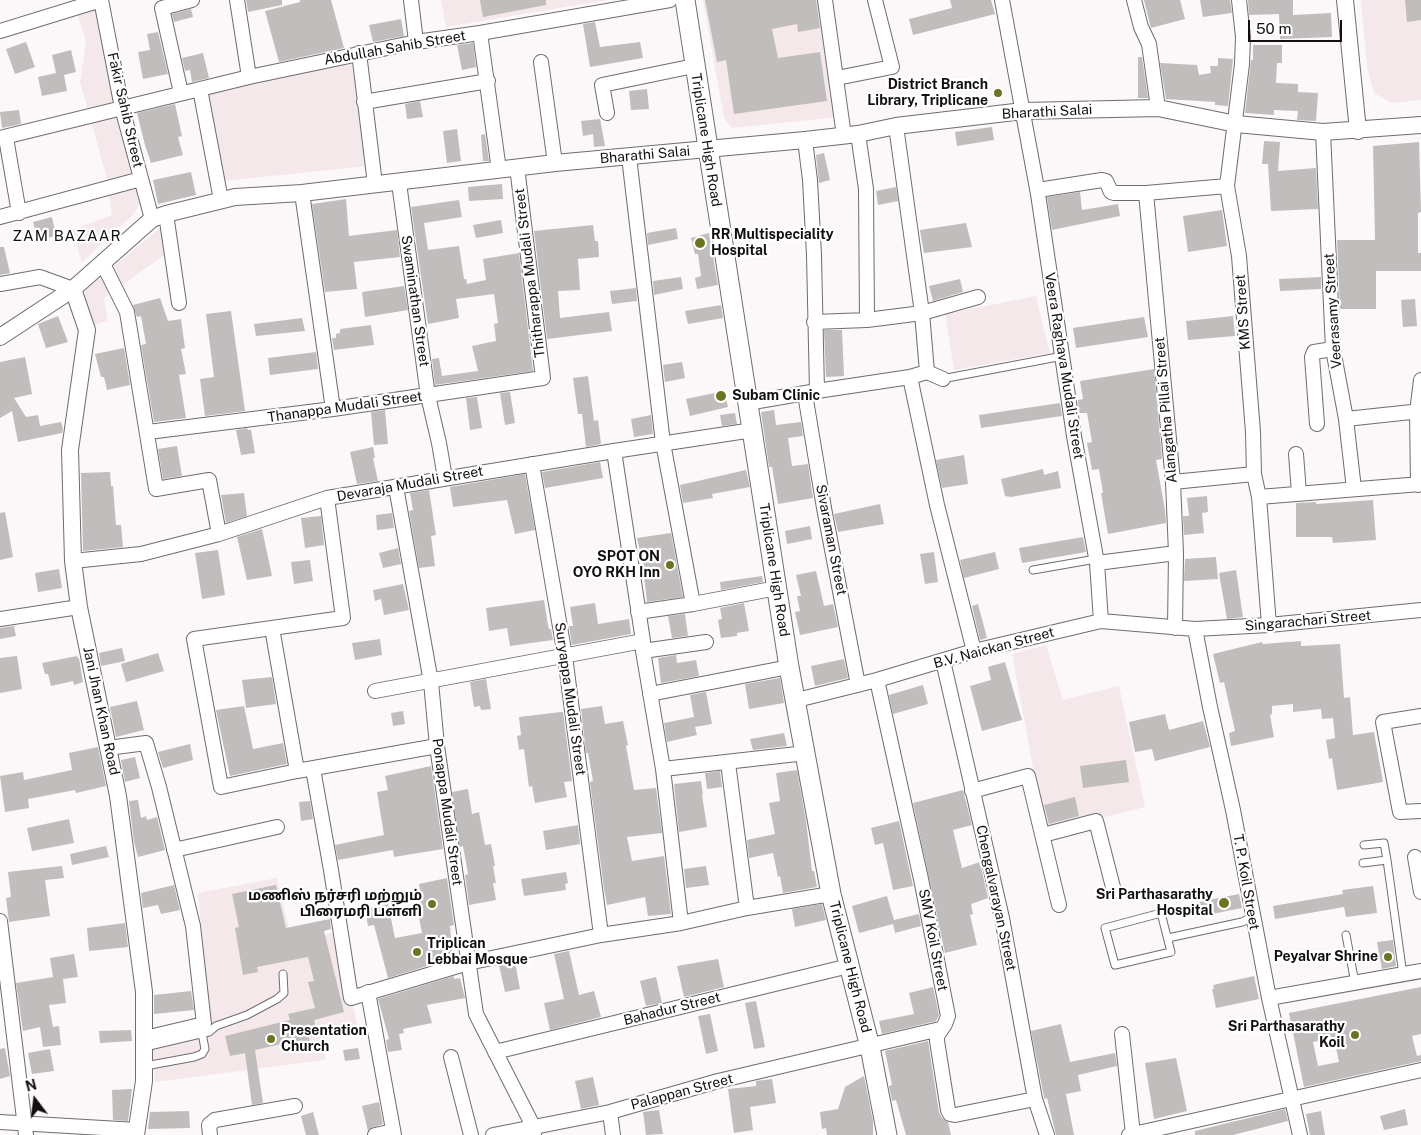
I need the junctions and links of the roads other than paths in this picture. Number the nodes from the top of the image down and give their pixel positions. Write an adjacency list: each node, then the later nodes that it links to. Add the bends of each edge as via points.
1 (101, 0): 13 (street); 25 (street, Fakir Sahib Street)
2 (192, 0): 23 (street, via 162,8)
3 (237, 0): 19 (street)
4 (411, 0): 15 (street)
5 (670, 0): 14 (street, Abdullah Sahib Street)
6 (684, 0): 18 (main road, Triplicane High Road)
7 (824, 0): 20 (street)
8 (875, 0): 20 (street, via 892,66)
9 (1002, 0): 27 (street, Veera Raghava Mudali Street)
10 (1134, 0): 26 (street, via 1149,44)
11 (1239, 0): 29 (street, KMS Street, via 1243,37)
12 (1345, 0): 32 (street)
13 (0, 31)
14 (480, 33): 15 (street, Abdullah Sahib Street); 21 (street)
15 (416, 42): 16 (street, Abdullah Sahib Street)
16 (359, 54): 19 (street, Abdullah Sahib Street); 24 (street)
17 (541, 62): 39 (street)
18 (694, 66): 28 (street, via 602,85); 37 (main road, Triplicane High Road)
19 (250, 77): 22 (street, Abdullah Sahib Street)
20 (837, 78): 34 (street)
21 (488, 81): 24 (street); 41 (street)
22 (200, 89): 23 (street, Abdullah Sahib Street); 49 (street)
23 (181, 93): 25 (street, Abdullah Sahib Street)
24 (364, 102): 44 (street)
25 (122, 108): 35 (street, Abdullah Sahib Street); 42 (street, Fakir Sahib Street)
26 (1158, 108): 27 (street, Bharathi Salai); 29 (street, Bharathi Salai)
27 (1023, 111): 31 (street, Bharathi Salai); 46 (street, Veera Raghava Mudali Street)
28 (606, 113)
29 (1236, 124): 33 (street, Bharathi Salai); 45 (street, KMS Street)
30 (1421, 125): 32 (street, Bharathi Salai)
31 (896, 126): 34 (street, Bharathi Salai); 58 (street)
32 (1358, 131): 33 (street, Bharathi Salai)
33 (1323, 132): 62 (street, Veerasamy Street)
34 (851, 134): 36 (street, Bharathi Salai); 59 (street, via 866,189)
35 (3, 138): 50 (street)
36 (805, 140): 37 (street, Bharathi Salai); 60 (street, Sivaraman Street, via 814,255)
37 (708, 149): 38 (street, Bharathi Salai); 71 (main road, Triplicane High Road)
38 (630, 157): 39 (street, Bharathi Salai); 78 (street)
39 (555, 163): 40 (street, Bharathi Salai)
40 (517, 167): 41 (street, Bharathi Salai); 66 (street, Thitharappa Mudali Street)
41 (499, 170): 43 (street, Bharathi Salai)
42 (141, 179): 50 (street); 52 (street, Fakir Sahib Street)
43 (399, 183): 44 (street, Bharathi Salai); 70 (street, Swaminathan Street)
44 (375, 184): 47 (street, Bharathi Salai)
45 (1228, 186): 48 (street); 82 (street, KMS Street, via 1239,256)
46 (1038, 190): 48 (street, via 1102,180 1106,181 1111,192); 63 (street, Veera Raghava Mudali Street)
47 (302, 194): 49 (street, Bharathi Salai); 72 (street)
48 (1146, 194): 84 (street, Alangatha Pillai Street)
49 (221, 200): 52 (street, Bharathi Salai)
50 (19, 213): 51 (street)
51 (0, 217)
52 (159, 217): 53 (street, Bharathi Salai); 57 (street, Fakir Sahib Street)
53 (103, 264): 55 (street, Bharathi Salai); 77 (street, via 126,312)
54 (0, 284): 55 (street, via 40,277)
55 (73, 290): 61 (street, Bharathi Salai); 93 (street, Jani Jhan Khan Road, via 87,330 70,450)
56 (978, 297): 58 (street)
57 (179, 303)
58 (922, 312): 59 (street); 64 (street)
59 (867, 320): 60 (street)
60 (814, 322): 69 (street, Sivaraman Street)
61 (0, 337)
62 (1333, 349): 74 (street, Veerasamy Street); 75 (street, via 1314,352 1312,357)
63 (1063, 356): 67 (lane); 94 (street, Veera Raghava Mudali Street)
64 (927, 372): 65 (street); 67 (street)
65 (910, 377): 69 (street); 109 (street, via 937,505)
66 (543, 378): 70 (street, Thanappa Mudali Street)
67 (945, 378)
68 (1421, 380): 73 (street)
69 (811, 392): 71 (street); 115 (street, Sivaraman Street, via 824,508)
70 (428, 396): 72 (street, Thanappa Mudali Street); 83 (street, Swaminathan Street)
71 (747, 403): 76 (main road, Triplicane High Road)
72 (332, 409): 77 (street, Thanappa Mudali Street)
73 (1419, 411): 74 (street); 85 (street)
74 (1346, 419): 87 (street, Veerasamy Street)
75 (1317, 424)
76 (752, 430): 78 (street, Devaraja Mudali Street); 96 (main road, Triplicane High Road)
77 (148, 432): 91 (street, via 156,489 209,480)
78 (663, 443): 79 (street, Devaraja Mudali Street); 97 (street)
79 (614, 451): 81 (street, Devaraja Mudali Street); 100 (street)
80 (1296, 454): 88 (street)
81 (532, 464): 83 (street, Devaraja Mudali Street); 110 (street, Suryappa Mudali Street)
82 (1254, 474): 84 (street); 89 (street, KMS Street)
83 (444, 478): 86 (street, Devaraja Mudali Street)
84 (1173, 482): 92 (street, Alangatha Pillai Street)
85 (1419, 484): 87 (street)
86 (396, 487): 90 (street, Devaraja Mudali Street); 114 (street, Ponappa Mudali Street)
87 (1354, 489): 88 (street)
88 (1299, 493): 89 (street)
89 (1259, 497): 103 (street, KMS Street)
90 (327, 498): 91 (street, Devaraja Mudali Street); 104 (street, via 343,618)
91 (219, 534): 93 (street, Devaraja Mudali Street, via 140,554)
92 (1176, 553): 94 (street); 105 (street, Alangatha Pillai Street)
93 (72, 561): 98 (street, Jani Jhan Khan Road)
94 (1097, 561): 95 (lane); 102 (street, Veera Raghava Mudali Street)
95 (1033, 570)
96 (776, 588): 97 (street); 112 (main road, Triplicane High Road)
97 (693, 604): 100 (street)
98 (79, 607): 101 (street); 121 (street, Jani Jhan Khan Road)
99 (1421, 610): 103 (street, Singarachari Street)
100 (638, 612): 108 (street)
101 (0, 619)
102 (1101, 621): 105 (street, B.V. Naickan Street); 109 (street, B.V. Naickan Street)
103 (1269, 625): 106 (street, Singarachari Street)
104 (272, 628): 126 (street); 126 (street, via 194,639 221,787)
105 (1175, 628): 106 (street, B.V. Naickan Street)
106 (1195, 629): 141 (street, T. P. Koil Street)
107 (706, 642): 108 (street)
108 (643, 646): 110 (street); 117 (street)
109 (974, 651): 111 (street, B.V. Naickan Street)
110 (565, 656): 114 (street); 144 (street, Suryappa Mudali Street)
111 (943, 661): 113 (street, B.V. Naickan Street); 127 (street, Chengalvarayan Street)
112 (789, 667): 117 (street); 118 (main road, Triplicane High Road)
113 (878, 680): 115 (street, B.V. Naickan Street); 155 (street, SMV Koil Street, via 948,1016)
114 (432, 682): 116 (street); 120 (street, Ponappa Mudali Street)
115 (858, 686): 118 (street, B.V. Naickan Street)
116 (375, 692)
117 (650, 694): 125 (street)
118 (797, 700): 122 (main road, Triplicane High Road)
119 (1421, 716): 128 (street, via 1383,722 1400,812)
120 (437, 746): 124 (street); 147 (street, Ponappa Mudali Street)
121 (108, 748): 132 (street, via 146,743); 158 (street, Jani Jhan Khan Road, via 118,796 142,973)
122 (806, 753): 123 (street); 138 (main road, Triplicane High Road)
123 (728, 763): 125 (street); 140 (street)
124 (313, 769): 126 (street); 153 (street, via 351,998)
125 (663, 769): 143 (street)
126 (297, 771)
127 (972, 791): 130 (street, via 1028,776); 165 (street, Chengalvarayan Street, via 1002,918)
128 (1421, 811)
129 (277, 827): 132 (street)
130 (1043, 835): 136 (street, via 1096,821); 139 (street)
131 (1364, 844): 134 (lane, via 1384,843)
132 (174, 850): 158 (street, via 192,926 204,1024)
133 (1415, 857): 137 (street)
134 (1387, 860): 135 (lane); 151 (lane)
135 (1363, 863)
136 (1114, 891)
137 (1421, 892)
138 (831, 894): 140 (street); 148 (main road, Triplicane High Road)
139 (1059, 906)
140 (747, 908): 143 (street)
141 (1252, 917): 146 (lane); 154 (street, T. P. Koil Street)
142 (0, 921): 169 (street)
143 (681, 923): 144 (street)
144 (601, 935): 147 (street)
145 (1346, 935): 152 (lane)
146 (1168, 938): 146 (lane, via 1170,952 1115,965 1104,928 1161,913)
147 (468, 962): 153 (street); 160 (street, Ponappa Mudali Street, via 476,1014)
148 (849, 966): 159 (main road, Triplicane High Road); 160 (street, Bahadur Street)
149 (1421, 972): 151 (street)
150 (283, 974): 156 (lane, via 284,993 277,999)
151 (1403, 975): 152 (street)
152 (1355, 984): 154 (street)
153 (368, 992): 172 (street)
154 (1268, 998): 164 (street, T. P. Koil Street)
155 (940, 1029): 159 (street, Palappan Street); 165 (street, SMV Koil Street, via 937,1041 950,1114)
156 (202, 1034): 158 (lane); 162 (lane, via 205,1049 202,1054)
157 (1122, 1034): 180 (street)
158 (145, 1042): 162 (street, Jani Jhan Khan Road)
159 (870, 1047): 167 (street, Palappan Street, via 718,1081); 178 (main road, Triplicane High Road)
160 (495, 1052): 170 (street, Ponappa Mudali Street)
161 (451, 1057): 175 (street)
162 (145, 1066): 171 (street, Jani Jhan Khan Road)
163 (1421, 1070): 164 (street)
164 (1291, 1098): 180 (street); 181 (street, T. P. Koil Street)
165 (1035, 1099): 179 (street, Chengalvarayan Street)
166 (295, 1106): 173 (street, via 215,1120 209,1125)
167 (610, 1112): 170 (street, Palappan Street); 177 (street)
168 (0, 1122): 169 (street)
169 (25, 1130): 171 (street)
170 (533, 1131): 176 (street, Palappan Street)
171 (136, 1132)
172 (393, 1133): 174 (street)
173 (210, 1135)
174 (375, 1135)
175 (471, 1135)
176 (493, 1135)
177 (613, 1135)
178 (887, 1135)
179 (1047, 1135)
180 (1131, 1135)
181 (1300, 1135)

